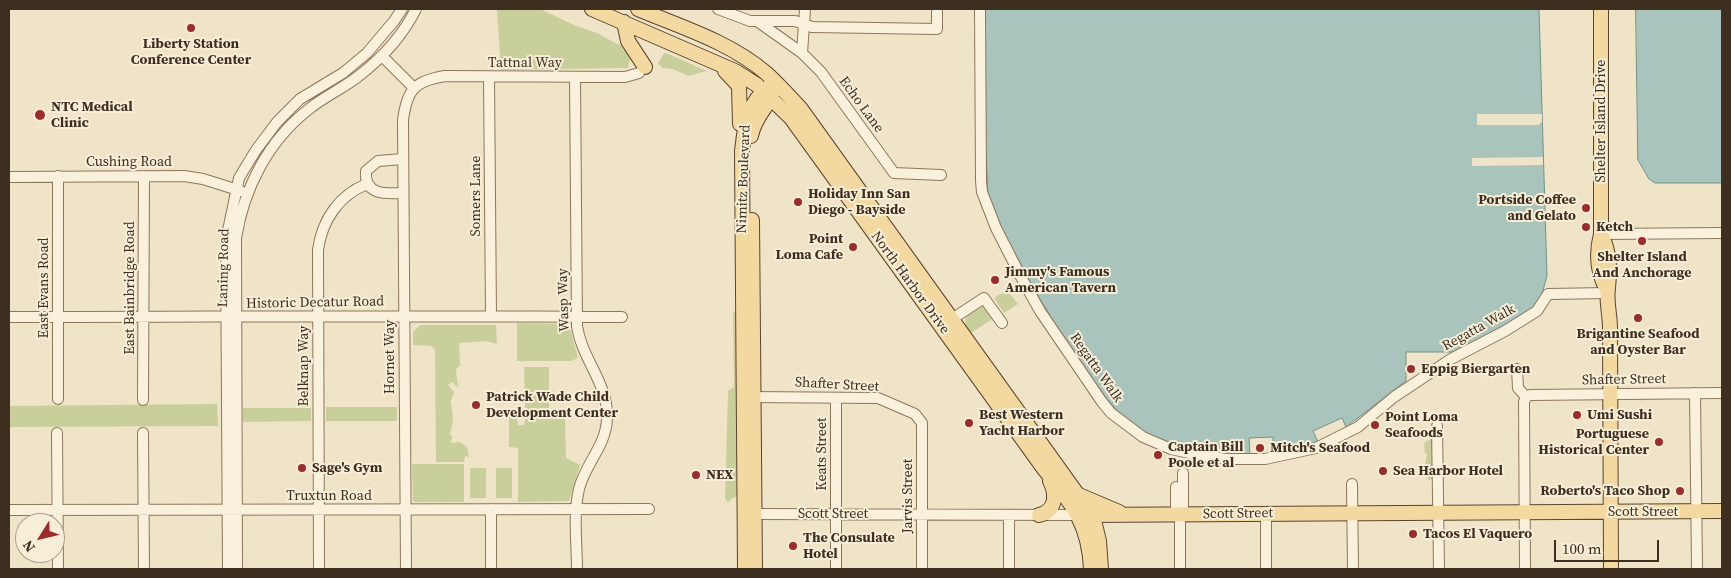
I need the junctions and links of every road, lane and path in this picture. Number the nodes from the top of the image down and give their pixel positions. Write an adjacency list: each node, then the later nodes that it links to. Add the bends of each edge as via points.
1 (402, 9): 28 (street, Laning Road, via 367,53 300,100 277,122 244,170)
2 (416, 9): 14 (street, Laning Road)
3 (592, 9): 11 (main road, North Harbor Drive)
4 (638, 9): 20 (main road, North Harbor Drive, via 731,50 761,69)
5 (718, 9): 10 (street)
6 (805, 9): 12 (street)
7 (937, 9): 12 (street, via 937,29 812,28)
8 (980, 9): 33 (street, Regatta Walk, via 981,182 993,220 1034,302 1102,402 1125,425 1155,442 1171,449 1226,459 1272,458 1314,448 1358,426 1451,358 1537,311 1548,294)
9 (1601, 9): 32 (main road, Shelter Island Drive)
10 (753, 21): 12 (street); 13 (street)
11 (624, 22): 15 (main road, North Harbor Drive); 16 (main road, via 628,41)
12 (804, 24): 13 (street)
13 (802, 53): 23 (street, Echo Lane, via 821,72 894,173)
14 (382, 56): 19 (street); 29 (street, Laning Road, via 360,76 295,120 268,153)
15 (711, 60): 20 (main road, North Harbor Drive); 21 (main road, via 732,76 739,86)
16 (642, 70): 18 (street, Tattnal Way, via 625,76)
17 (489, 77): 18 (street, Tattnal Way); 19 (street, Tattnal Way, via 444,76 428,79); 34 (street, Somers Lane)
18 (575, 77): 36 (street, Wasp Way)
19 (414, 87): 22 (street, Hornet Way, via 406,100)
20 (770, 90): 21 (main road, Nimitz Boulevard, via 747,116); 43 (main road, North Harbor Drive); 49 (main road, Nimitz Boulevard, via 756,118 751,142)
21 (742, 151): 49 (main road, Nimitz Boulevard)
22 (403, 159): 27 (street, via 384,160 371,165 366,171); 30 (street, Hornet Way)
23 (941, 175)
24 (58, 176): 25 (street, Cushing Road); 26 (street, Cushing Road); 38 (street, East Evans Road)
25 (144, 176): 28 (street, Cushing Road, via 192,176); 39 (street, East Bainbridge Road)
26 (9, 177)
27 (367, 184): 30 (street, via 378,192); 42 (street, Belknap Way, via 345,196 335,206 320,236)
28 (236, 190): 29 (street, Cushing Road); 41 (street, Laning Road, via 226,240)
29 (247, 192): 41 (street, Laning Road, via 236,238)
30 (403, 193): 35 (street, Hornet Way)
31 (1722, 233): 32 (street)
32 (1602, 234): 33 (main road, Shelter Island Drive, via 1608,251)
33 (1608, 291): 48 (main road, Shelter Island Drive)
34 (491, 315): 35 (street, Historic Decatur Road); 36 (street, Historic Decatur Road)
35 (404, 316): 42 (street, Historic Decatur Road); 70 (street, Hornet Way)
36 (576, 316): 40 (street, Historic Decatur Road); 64 (street, Wasp Way, via 578,337 606,397 607,419 604,439 579,489)
37 (9, 317): 38 (street, Historic Decatur Road)
38 (58, 317): 39 (street, Historic Decatur Road); 51 (street, East Evans Road)
39 (143, 317): 41 (street, Historic Decatur Road); 53 (street, East Bainbridge Road)
40 (622, 317)
41 (232, 318): 42 (street, Historic Decatur Road); 68 (street, Laning Road)
42 (318, 318): 69 (street, Belknap Way)
43 (947, 323): 44 (street, via 984,298); 58 (main road, North Harbor Drive); 61 (main road, North Harbor Drive)
44 (1002, 323)
45 (1516, 369): 50 (street, via 1518,388)
46 (1695, 393): 47 (street, Shafter Street); 48 (street, Shafter Street); 75 (street)
47 (1722, 393)
48 (1611, 394): 50 (street, Shafter Street); 74 (main road, Shelter Island Drive)
49 (749, 397): 52 (street, Shafter Street, via 832,396); 78 (main road, Nimitz Boulevard); 94 (main road, Nimitz Boulevard)
50 (1526, 397): 71 (street)
51 (58, 399)
52 (836, 399): 54 (street, Shafter Street, via 878,398 915,414); 79 (street, Keats Street)
53 (143, 400)
54 (922, 423): 80 (street, Jarvis Street)
55 (1437, 426): 73 (street)
56 (57, 433): 67 (street)
57 (143, 433): 62 (street)
58 (1044, 469): 84 (main road, via 1054,490 1054,500 1050,509); 85 (main road, North Harbor Drive)
59 (1179, 473): 83 (street)
60 (1352, 484): 77 (street)
61 (1078, 494): 82 (main road, via 1108,508); 85 (main road, North Harbor Drive)
62 (144, 509): 67 (street, Truxtun Road); 68 (street, Truxtun Road); 87 (street)
63 (491, 509): 64 (street, Truxtun Road); 70 (street, Truxtun Road); 92 (street)
64 (577, 509): 65 (street, Truxtun Road); 93 (street, Wasp Way)
65 (649, 509)
66 (9, 510): 67 (street, Truxtun Road)
67 (58, 510): 86 (street)
68 (232, 510): 69 (street, Truxtun Road); 88 (street, Laning Road); 89 (street, Laning Road)
69 (319, 510): 70 (street, Truxtun Road); 90 (street, Belknap Way)
70 (405, 510): 91 (street, Hornet Way)
71 (1525, 511): 73 (main road, Scott Street); 74 (main road, Scott Street); 105 (street)
72 (1722, 511): 75 (main road, Scott Street)
73 (1439, 512): 77 (main road, Scott Street); 104 (street)
74 (1611, 512): 75 (main road, Scott Street); 106 (main road, Shelter Island Drive)
75 (1697, 512): 107 (street)
76 (1266, 513): 77 (main road, Scott Street); 83 (main road, Scott Street); 102 (street)
77 (1352, 513): 103 (street)
78 (754, 514): 79 (street, Scott Street); 95 (main road, Nimitz Boulevard)
79 (836, 514): 80 (street, Scott Street); 96 (street, Keats Street)
80 (922, 514): 81 (street, Scott Street); 97 (street, Jarvis Street)
81 (1009, 514): 84 (street, Scott Street); 98 (street)
82 (1135, 514): 83 (main road, Scott Street); 85 (main road, Scott Street)
83 (1180, 514): 101 (street)
84 (1038, 515): 85 (street, Scott Street)
85 (1086, 515): 99 (main road, North Harbor Drive, via 1084,527); 100 (main road, North Harbor Drive, via 1099,540)
86 (58, 569)
87 (144, 569)
88 (228, 569)
89 (237, 569)
90 (319, 569)
91 (406, 569)
92 (491, 569)
93 (577, 569)
94 (745, 569)
95 (755, 569)
96 (836, 569)
97 (922, 569)
98 (1009, 569)
99 (1091, 569)
100 (1101, 569)
101 (1180, 569)
102 (1266, 569)
103 (1353, 569)
104 (1439, 569)
105 (1525, 569)
106 (1611, 569)
107 (1697, 569)

